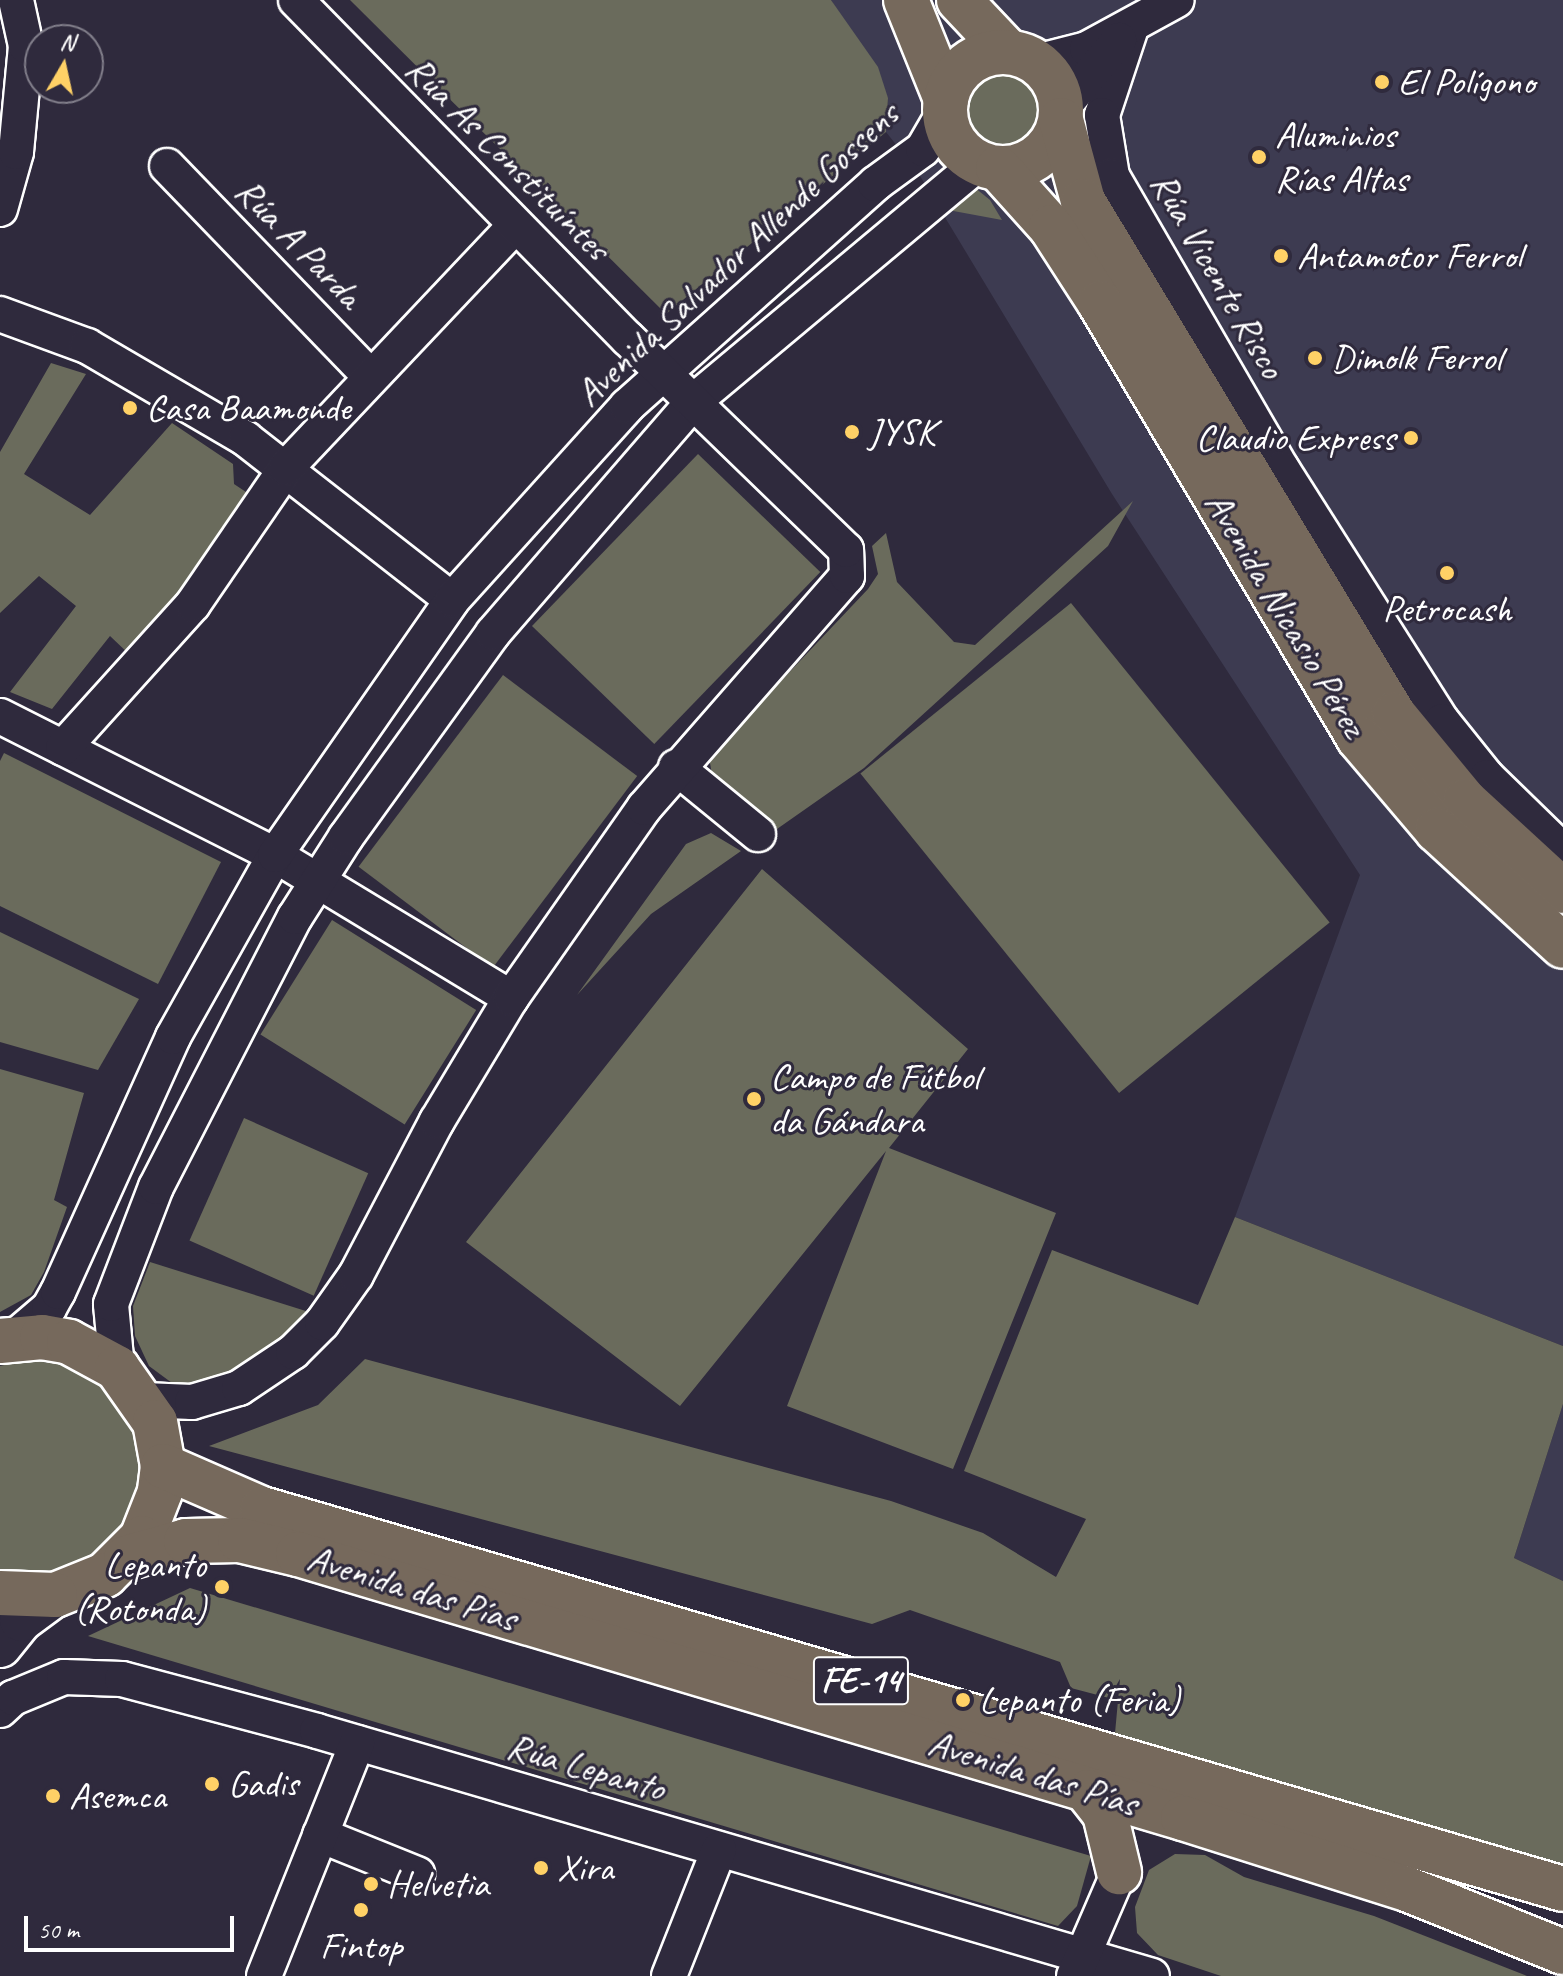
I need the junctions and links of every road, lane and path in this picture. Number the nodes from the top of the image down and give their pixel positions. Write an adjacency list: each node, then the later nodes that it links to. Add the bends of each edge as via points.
1 (16, 0): 12 (street, via 26,46 16,152)
2 (296, 0): 13 (street, Rúa As Constituíntes)
3 (906, 0): 8 (highway)
4 (959, 0): 7 (highway)
5 (1177, 0): 6 (street)
6 (1131, 28): 7 (street, via 1087,49); 9 (street); 24 (street, Rúa Vicente Risco, via 1102,115 1112,176 1282,469 1442,721 1487,777)
7 (1022, 57): 8 (highway, via 975,59 957,76); 9 (highway, via 1049,74)
8 (946, 105): 10 (highway, via 955,142); 15 (street, Avenida Salvador Allende Gossens, via 923,149 875,184)
9 (1062, 114): 10 (highway, via 1056,136 1032,161); 27 (highway, Avenida Nicasio Pérez, via 1089,213 1394,715 1465,801)
10 (989, 165): 17 (street, Avenida Salvador Allende Gossens); 28 (highway, Avenida Nicasio Pérez, via 1051,227 1359,738 1437,830)
11 (167, 166): 16 (street, Rúa A Parda)
12 (0, 209)
13 (515, 226): 15 (street, Rúa As Constituíntes); 16 (street)
14 (0, 314): 18 (street, via 87,346)
15 (663, 373): 17 (street, Rúa As Constituíntes); 19 (street, Avenida Salvador Allende Gossens)
16 (371, 377): 18 (street)
17 (693, 402): 22 (street, Rúa As Constituíntes, via 846,550 847,576); 26 (street, Avenida Salvador Allende Gossens, via 493,633)
18 (286, 468): 19 (street); 21 (street, via 193,604)
19 (452, 600): 25 (street, Avenida Salvador Allende Gossens)
20 (0, 716): 21 (street)
21 (63, 748): 25 (street)
22 (676, 767): 23 (street); 29 (street, Rúa As Constituíntes)
23 (758, 834)
24 (1563, 851)
25 (275, 855): 26 (street); 30 (street, Avenida Salvador Allende Gossens, via 173,1037 54,1300)
26 (318, 881): 29 (street); 31 (street, Avenida Salvador Allende Gossens, via 218,1059 131,1248 111,1304 110,1333)
27 (1563, 891)
28 (1563, 946)
29 (511, 998): 31 (street, Rúa As Constituíntes, via 437,1121 356,1275 322,1323 267,1371 216,1398)
30 (8, 1339): 31 (highway, via 69,1342)
31 (131, 1384): 32 (highway, via 155,1422)
32 (163, 1466): 33 (highway, via 153,1516); 45 (highway, Avenida das Pías / FE-14, via 262,1509)
33 (126, 1558): 35 (highway, via 81,1588); 39 (highway, Avenida das Pías / FE-14, via 186,1541 240,1540 298,1554)
34 (0, 1593): 35 (highway)
35 (55, 1595): 36 (street, via 21,1620)
36 (0, 1646)
37 (0, 1710): 38 (street, Rúa Lepanto, via 37,1685 93,1675)
38 (357, 1743): 41 (street); 42 (street, Rúa Lepanto)
39 (1088, 1792): 40 (highway, Avenida das Pías / FE-14); 43 (highway, via 1109,1826)
40 (1183, 1818): 43 (highway); 46 (highway, Avenida das Pías / FE-14, via 1407,1889)
41 (320, 1835): 44 (street); 48 (street)
42 (719, 1850): 47 (street, Rúa Lepanto); 49 (street)
43 (1119, 1872): 47 (street)
44 (417, 1874)
45 (1563, 1889)
46 (1563, 1952)
47 (1078, 1966): 50 (street, Rúa Lepanto)
48 (264, 1976)
49 (669, 1976)
50 (1152, 1976)

